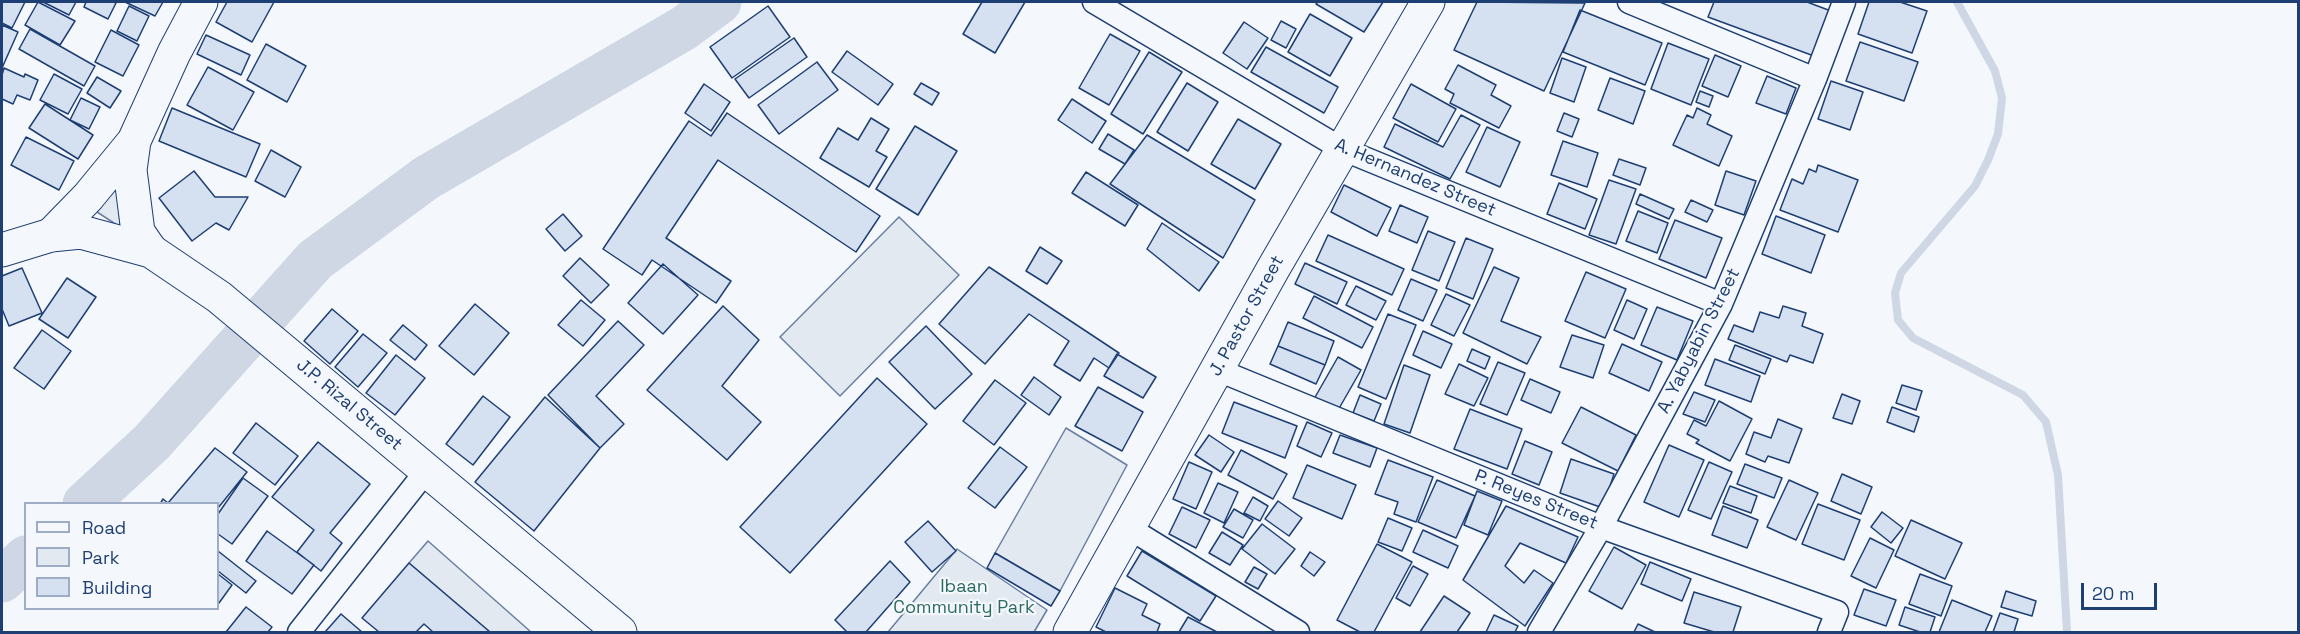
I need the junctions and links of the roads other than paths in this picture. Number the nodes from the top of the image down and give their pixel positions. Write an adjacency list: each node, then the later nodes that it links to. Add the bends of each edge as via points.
1 (201, 2): 7 (main road)
2 (1094, 2): 8 (street, A. Hernandez Street)
3 (1428, 2): 8 (main road, J. Pastor Street)
4 (1629, 2): 6 (street)
5 (1844, 2): 6 (street, A. Yabyabin Street)
6 (1815, 79): 12 (street, A. Yabyabin Street)
7 (134, 141): 9 (main road); 11 (main road, via 130,170 138,232)
8 (1342, 149): 12 (street, A. Hernandez Street); 13 (main road, J. Pastor Street)
9 (51, 235): 10 (main road, J.P. Rizal Street); 11 (main road, J.P. Rizal Street, via 81,232)
10 (2, 250)
11 (151, 251): 14 (main road, J.P. Rizal Street, via 219,297)
12 (1721, 304): 15 (street, A. Yabyabin Street)
13 (1218, 370): 15 (street, P. Reyes Street); 16 (main road, J. Pastor Street)
14 (427, 470): 17 (main road, J.P. Rizal Street); 18 (street)
15 (1601, 527): 21 (street, A. Yabyabin Street); 22 (street, P. Reyes Street, via 1838,612)
16 (1129, 528): 19 (main road, J. Pastor Street); 20 (street)
17 (606, 628)
18 (299, 633)
19 (1070, 633)
20 (1298, 633)
21 (1539, 633)
22 (1829, 633)

